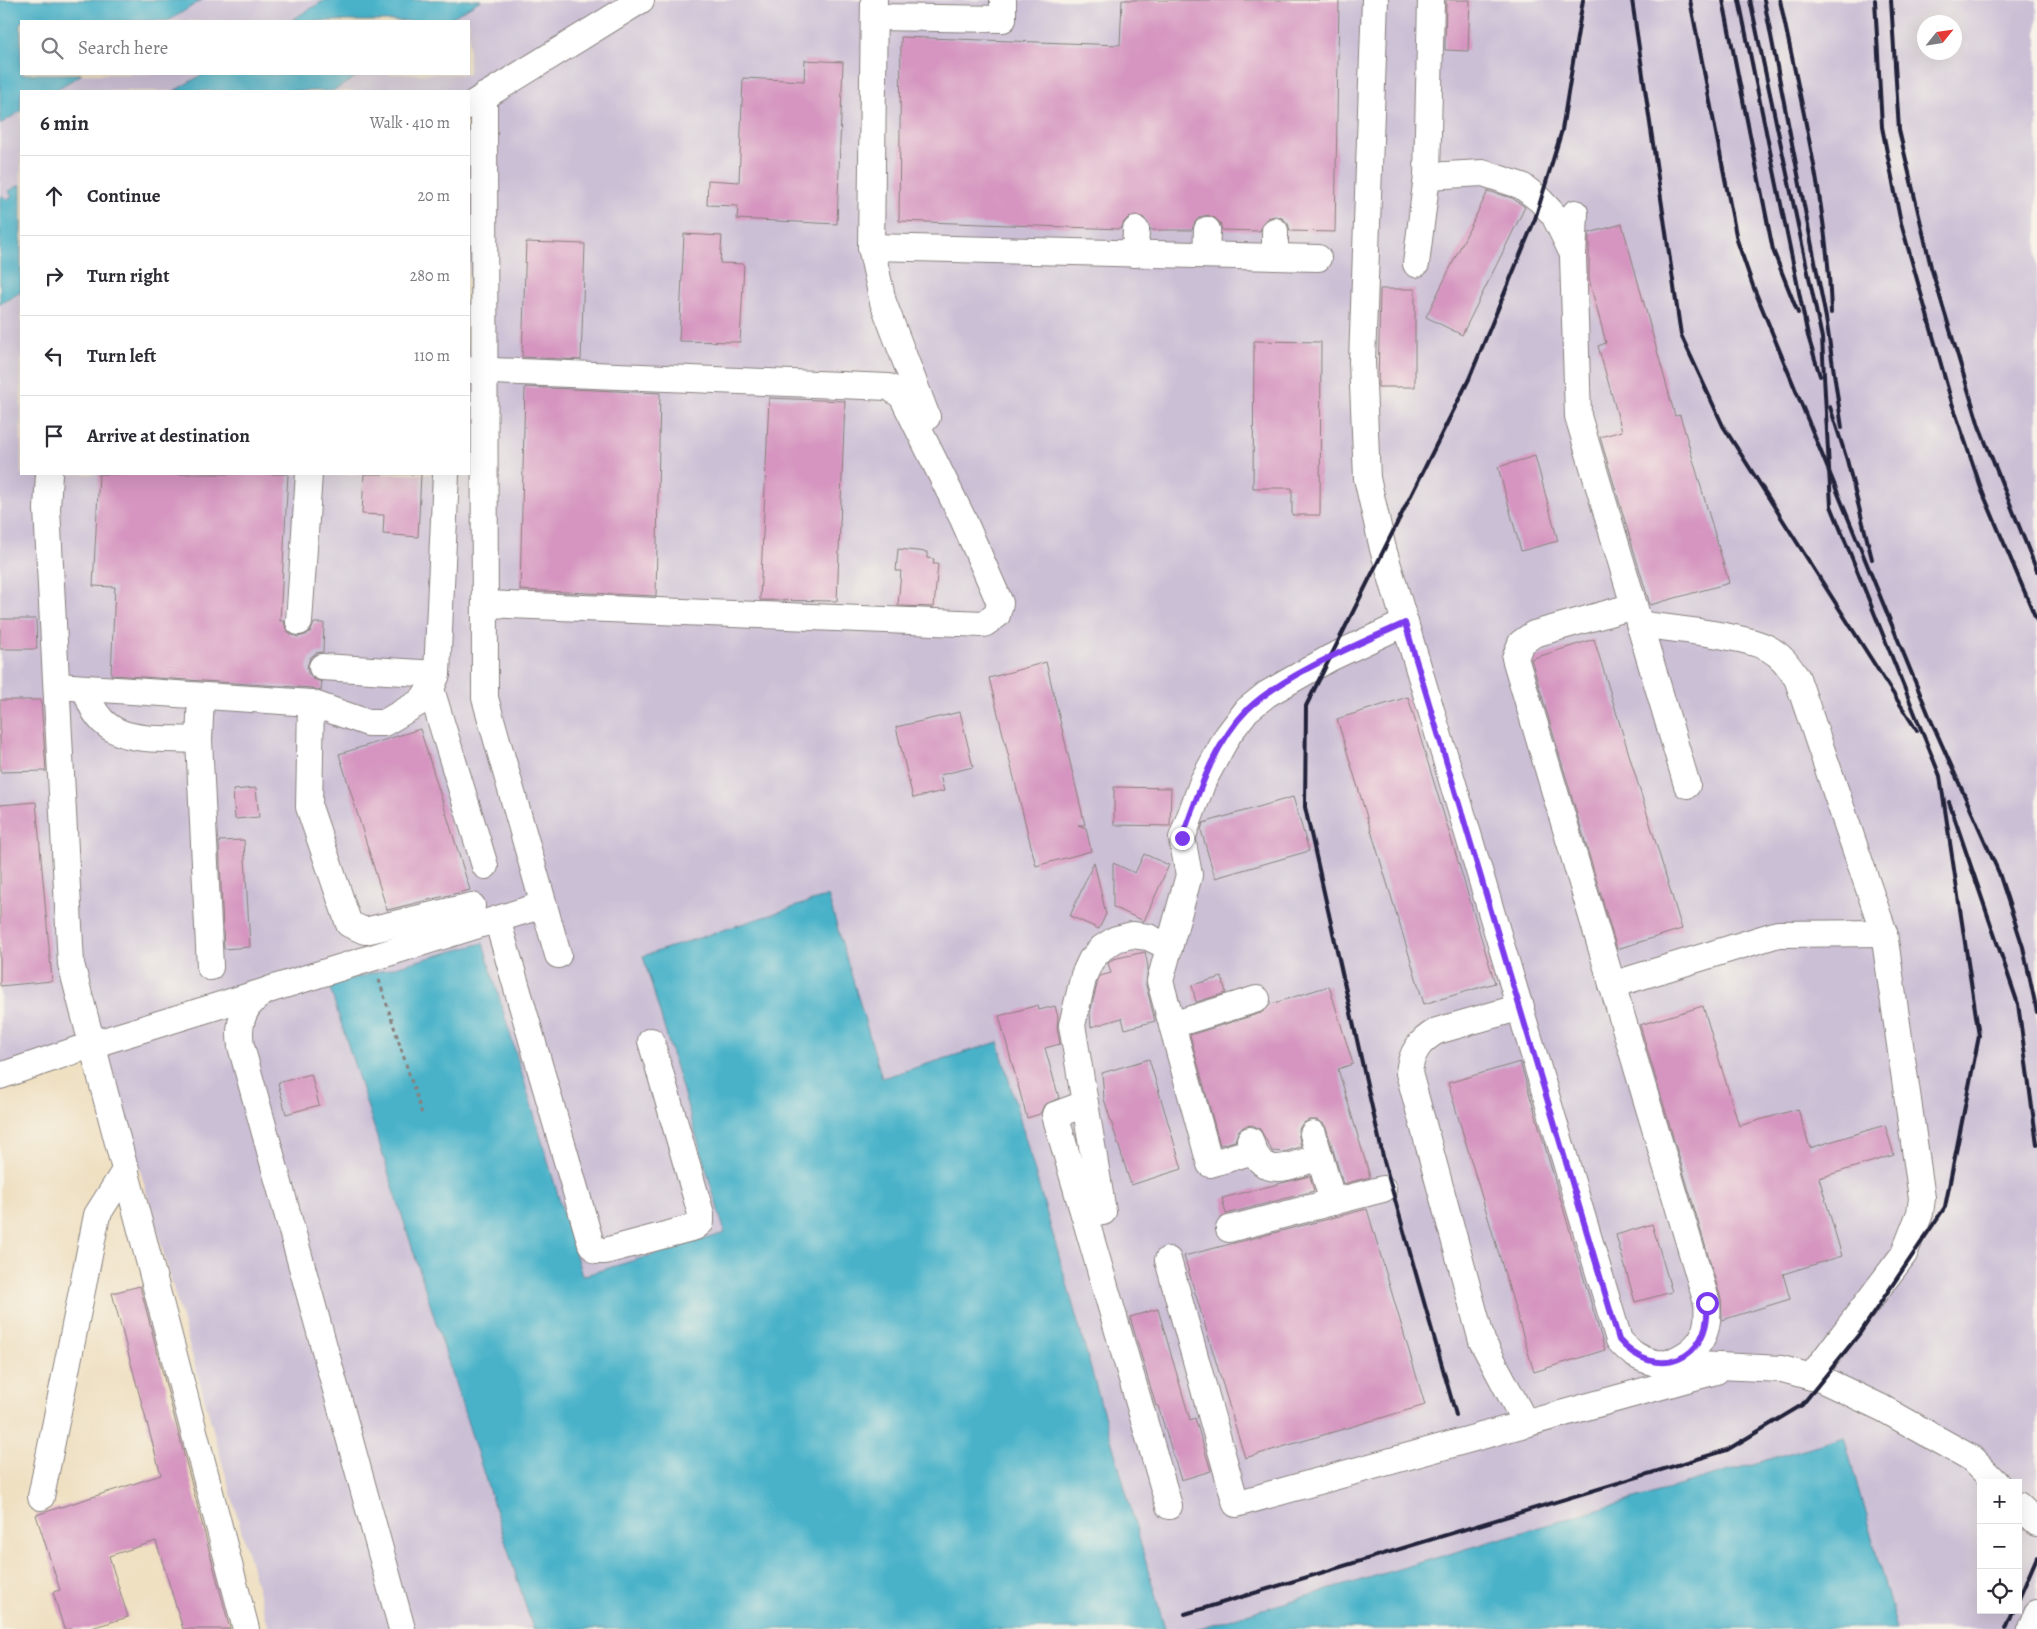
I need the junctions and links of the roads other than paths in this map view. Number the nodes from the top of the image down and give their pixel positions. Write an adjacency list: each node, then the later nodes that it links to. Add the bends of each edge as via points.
1 (641, 0): 6 (lane)
2 (1004, 0): 5 (lane, via 1003,19)
3 (1375, 0): 23 (lane, via 1362,362 1367,478)
4 (1431, 0): 7 (lane)
5 (874, 9): 10 (lane)
6 (476, 101): 15 (lane)
7 (1427, 176): 11 (lane, via 1483,173 1522,186 1554,215); 14 (lane)
8 (1575, 213): 11 (lane)
9 (1275, 231): 12 (lane)
10 (871, 247): 12 (lane, via 1206,243); 19 (lane, via 883,302)
11 (1573, 256): 21 (lane, via 1578,416)
12 (1274, 257): 13 (lane)
13 (1318, 258)
14 (1416, 264)
15 (474, 371): 19 (lane, via 889,387 902,396); 20 (lane)
16 (49, 475): 26 (lane, via 47,509)
17 (309, 475): 22 (lane)
18 (446, 475): 25 (lane)
19 (963, 519): 20 (lane, via 1000,603 997,615 984,624)
20 (485, 604): 33 (lane, via 485,698)
21 (1637, 615): 31 (lane); 36 (lane, via 1752,642 1770,649 1786,661 1796,678); 40 (lane, via 1534,634 1521,643 1515,658)
22 (299, 622)
23 (1405, 623): 37 (lane, via 1330,658 1267,694 1248,710 1228,735 1203,781 1182,838 1189,875); 43 (lane)
24 (322, 667): 25 (lane)
25 (434, 681): 29 (lane, via 420,702 384,723 368,723); 32 (lane)
26 (57, 686): 27 (lane); 46 (lane, via 72,964)
27 (86, 688): 28 (lane); 30 (lane, via 89,704 97,718 123,735)
28 (201, 696): 29 (lane); 30 (lane)
29 (311, 703): 34 (lane, via 309,807 349,924 365,930)
30 (199, 740): 39 (lane)
31 (1687, 785)
32 (485, 866)
33 (543, 905): 35 (lane); 38 (lane)
34 (472, 906)
35 (497, 919): 41 (lane); 45 (lane, via 591,1244 597,1251 694,1227 701,1222)
36 (1884, 933): 40 (lane, via 1778,934); 57 (lane, via 1922,1198 1920,1213 1904,1254)
37 (1169, 947): 44 (lane, via 1160,980); 48 (lane, via 1148,937 1132,935 1116,939 1091,960 1084,975 1072,1025)
38 (558, 956)
39 (210, 967)
40 (1612, 985): 55 (lane, via 1707,1303 1707,1326 1697,1346)
41 (268, 990): 46 (lane); 66 (lane, via 256,996 247,1007 238,1032)
42 (1257, 999): 44 (lane)
43 (1521, 1007): 55 (lane, via 1619,1340 1641,1359); 58 (lane, via 1437,1031 1425,1038 1410,1060 1409,1073 1482,1341)
44 (1172, 1025): 51 (lane, via 1210,1164 1251,1146 1260,1163 1272,1169 1317,1145)
45 (651, 1041)
46 (94, 1044): 47 (lane); 49 (lane)
47 (0, 1076)
48 (1085, 1104): 52 (lane); 61 (lane, via 1055,1115)
49 (126, 1169): 60 (lane, via 96,1215); 65 (lane)
50 (1383, 1188): 51 (lane)
51 (1333, 1202): 53 (lane)
52 (1103, 1212)
53 (1229, 1229)
54 (1168, 1260): 58 (lane, via 1236,1504)
55 (1671, 1362): 56 (lane)
56 (1735, 1366): 57 (lane, via 1782,1369); 58 (lane)
57 (1811, 1377): 59 (lane, via 1882,1408 1947,1444 1971,1458)
58 (1526, 1424)
59 (1992, 1479)
60 (41, 1496)
61 (1169, 1506)
62 (2022, 1509): 63 (lane)
63 (2037, 1523)
64 (2037, 1613): 67 (lane)
65 (246, 1629)
66 (402, 1629)
67 (2031, 1629)

